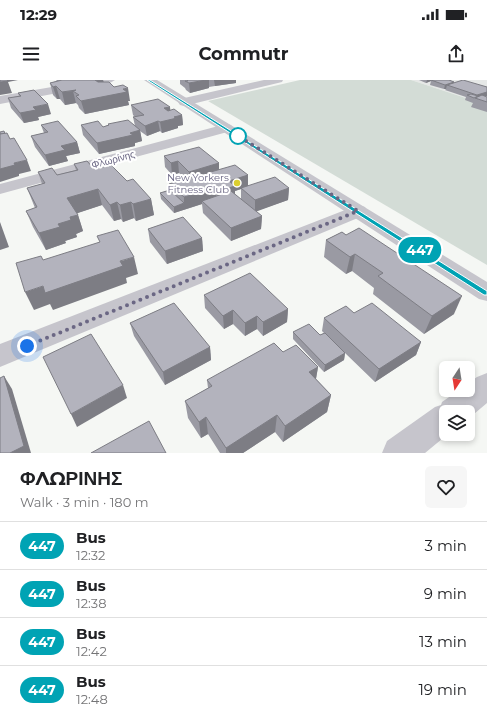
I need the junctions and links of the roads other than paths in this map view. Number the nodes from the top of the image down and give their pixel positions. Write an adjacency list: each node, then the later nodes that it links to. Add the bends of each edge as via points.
1 (110, 80): 4 (street)
2 (149, 80): 5 (street)
3 (278, 80): 5 (street)
4 (0, 100)
5 (184, 102): 6 (street)
6 (226, 128): 7 (street, Φλωρίνης); 8 (street)
7 (0, 189)
8 (358, 211): 9 (street); 10 (street)
9 (487, 293)
10 (0, 356)
11 (487, 386): 12 (street)
12 (462, 405)
13 (439, 422): 14 (street)
14 (399, 453)

